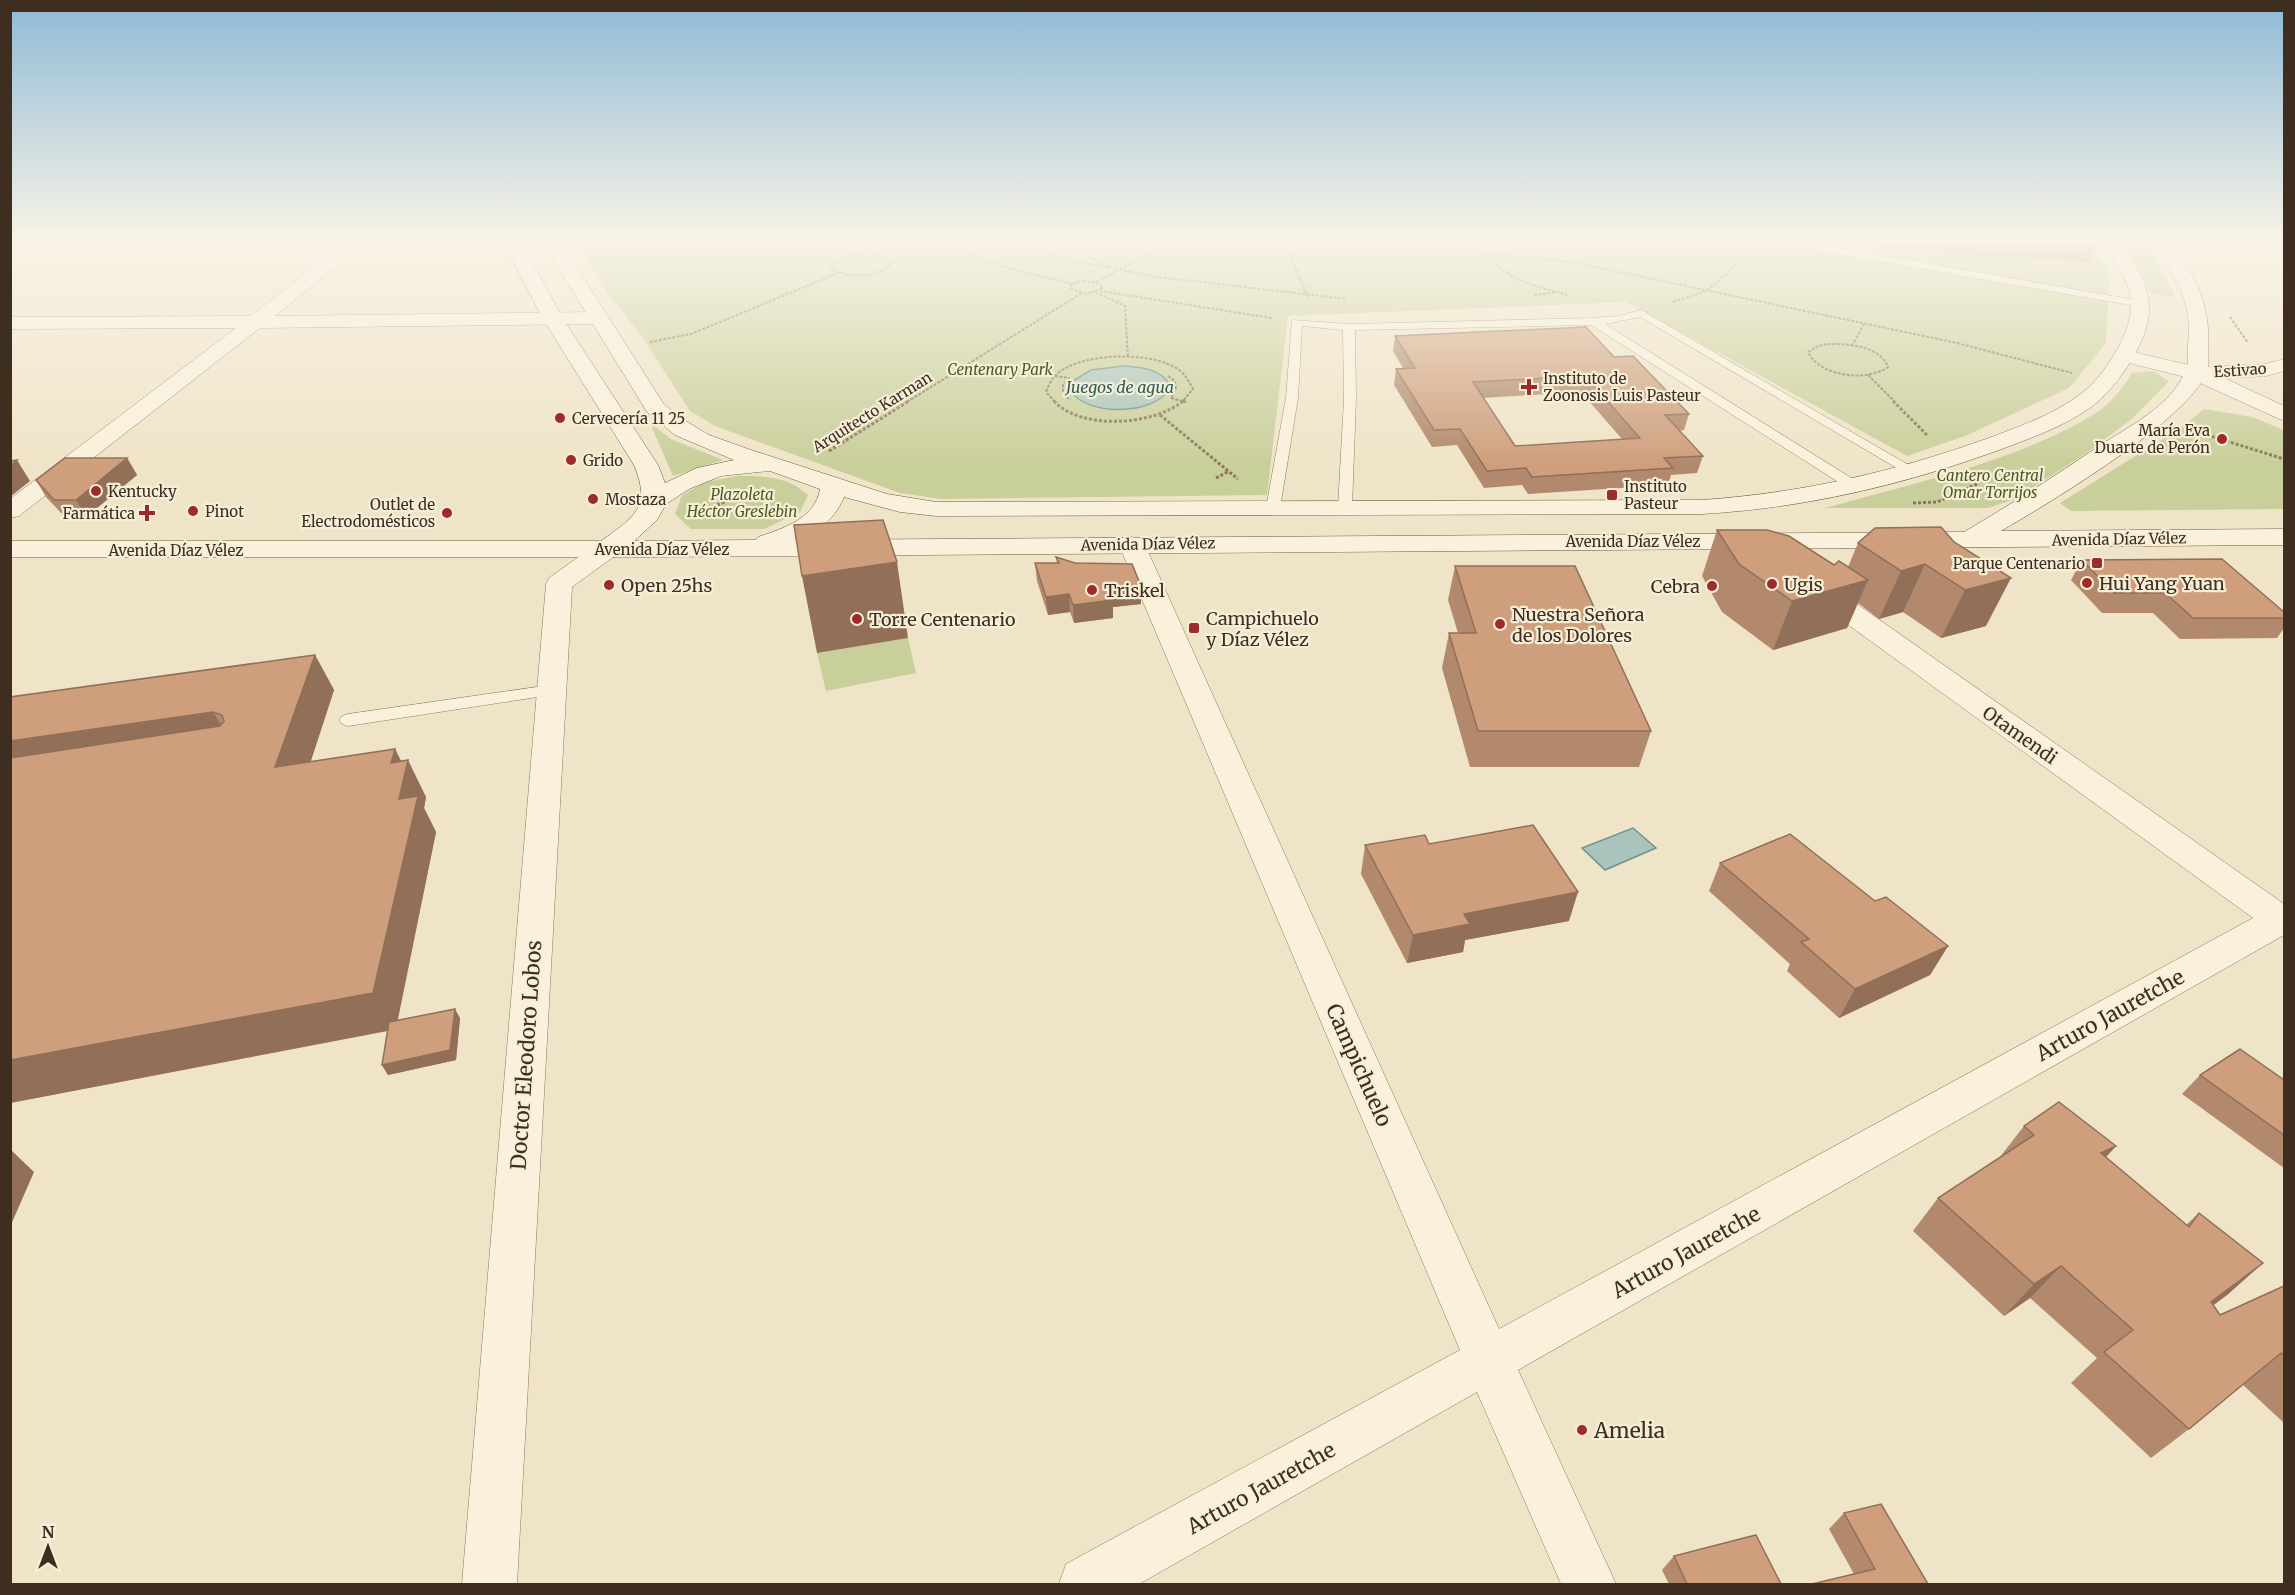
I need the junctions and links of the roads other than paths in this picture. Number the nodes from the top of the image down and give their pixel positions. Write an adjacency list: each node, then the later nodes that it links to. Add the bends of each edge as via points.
1 (264, 315): 10 (main road)
2 (551, 315): 8 (main road)
3 (1632, 315): 9 (lane)
4 (1645, 315): 17 (lane)
5 (2139, 315): 13 (main road)
6 (2198, 315): 15 (main road, via 2201,334)
7 (597, 318): 8 (main road); 18 (main road, via 655,407 676,426 718,446)
8 (553, 319): 10 (main road); 22 (main road, via 646,465 655,483)
9 (1593, 321): 12 (lane); 20 (lane)
10 (256, 322): 11 (main road); 26 (main road)
11 (10, 323)
12 (1349, 327): 23 (lane); 24 (lane, via 1296,322 1292,398)
13 (2124, 356): 15 (main road); 17 (main road, via 2107,382 2053,421)
14 (2275, 368): 15 (main road, Estivao)
15 (2196, 373): 16 (main road); 28 (main road, via 2174,401 2154,418 2024,508)
16 (2284, 414)
17 (1912, 471): 20 (main road)
18 (796, 472): 19 (main road, Avenida Díaz Vélez); 22 (main road, via 756,466 725,468 691,478)
19 (833, 486): 25 (main road, Avenida Díaz Vélez, via 915,508); 33 (main road, via 827,509 807,526)
20 (1856, 487): 21 (main road)
21 (1792, 498): 23 (main road, Avenida Díaz Vélez, via 1702,507); 29 (main road, via 1766,507 1756,516 1753,527)
22 (656, 500): 32 (main road, Doctor Eleodoro Lobos, via 646,518)
23 (1345, 507): 24 (main road, Avenida Díaz Vélez)
24 (1273, 508): 25 (main road, Avenida Díaz Vélez)
25 (1070, 509): 30 (main road)
26 (10, 511)
27 (2284, 537): 28 (main road, Avenida Díaz Vélez)
28 (1967, 540): 29 (main road, Avenida Díaz Vélez)
29 (1762, 541): 30 (main road, Avenida Díaz Vélez); 36 (main road, Otamendi, via 1823,595)
30 (1132, 544): 33 (main road, Avenida Díaz Vélez); 37 (main road, Campichuelo)
31 (10, 549): 32 (main road, Avenida Díaz Vélez)
32 (607, 549): 33 (main road, Avenida Díaz Vélez); 34 (main road, Doctor Eleodoro Lobos, via 559,584)
33 (742, 549)
34 (551, 690): 35 (lane); 38 (main road, Doctor Eleodoro Lobos)
35 (348, 720)
36 (2283, 920): 37 (main road, Arturo Jauretche)
37 (1489, 1362): 39 (main road, Arturo Jauretche); 40 (main road, Campichuelo)
38 (489, 1584)
39 (1086, 1584)
40 (1589, 1584)

